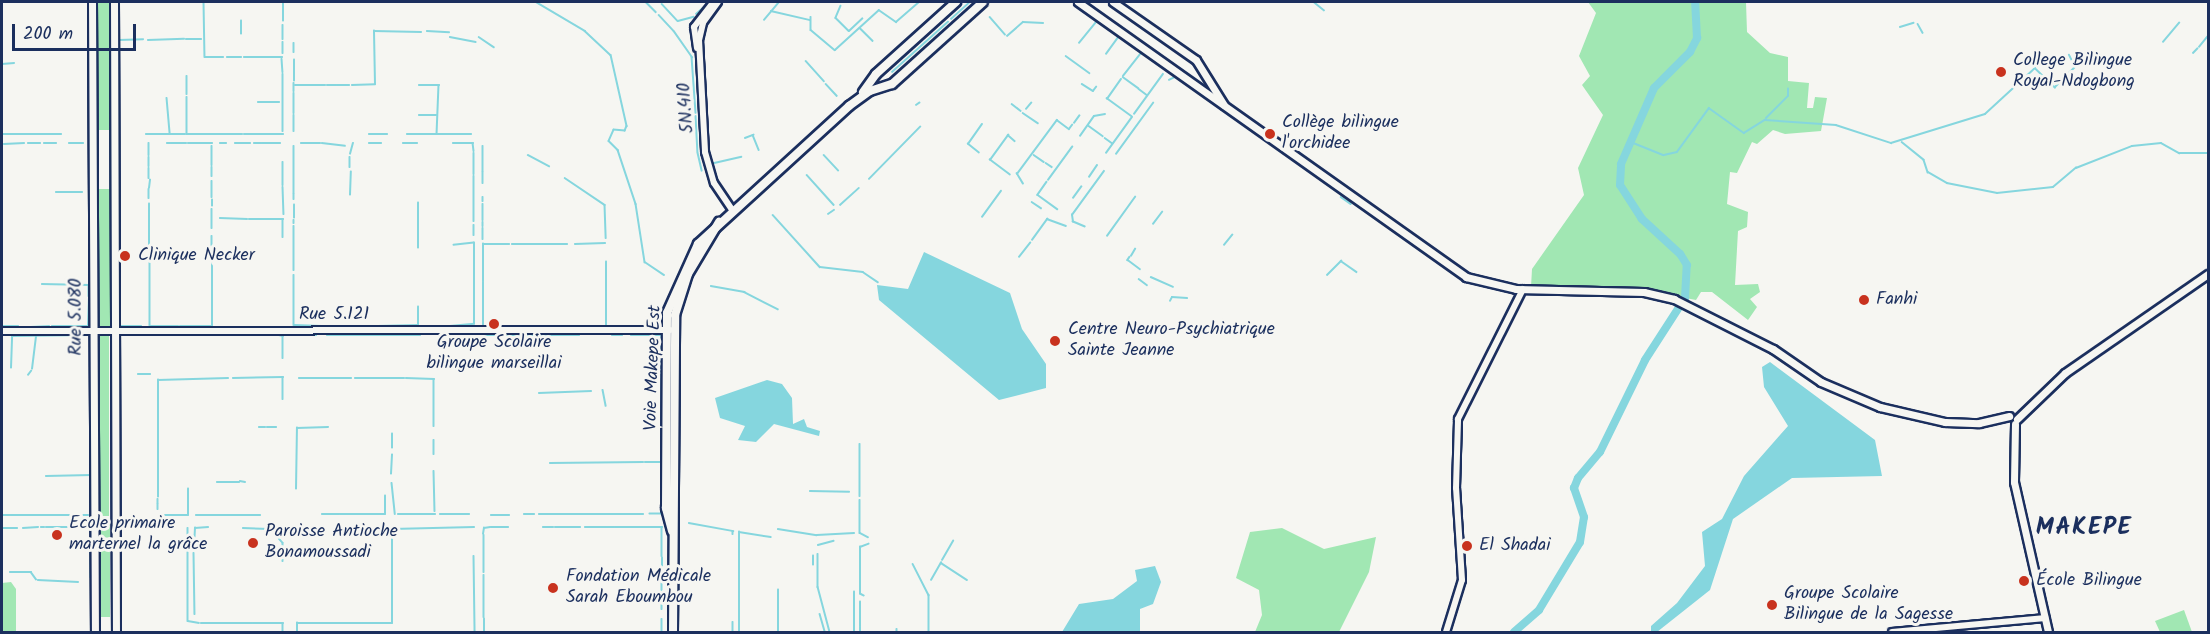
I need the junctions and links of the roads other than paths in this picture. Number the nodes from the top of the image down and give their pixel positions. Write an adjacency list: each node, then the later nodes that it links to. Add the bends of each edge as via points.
1 (92, 2): 15 (main road, Rue 5.080)
2 (114, 2): 16 (main road, Rue 5.080)
3 (716, 2): 10 (street, 5N.410, via 703,23 698,51 707,166)
4 (956, 2): 8 (main road, via 876,74)
5 (983, 2): 8 (main road, via 892,84)
6 (1078, 2): 9 (main road)
7 (1113, 2): 9 (main road, via 1196,60)
8 (861, 96): 10 (main road, Voie Makepe Est)
9 (1226, 108): 12 (main road, via 1454,271 1484,283)
10 (732, 210): 13 (main road, Voie Makepe Est, via 720,220 686,273)
11 (2208, 274): 17 (main road, via 2065,373)
12 (1523, 289): 17 (main road, via 1644,292 1674,299 1773,349 1821,382 1880,407 1945,422); 22 (street, via 1458,419 1456,488 1462,580)
13 (670, 330): 16 (street, Rue 5.121); 21 (main road, Voie Makepe Est)
14 (2, 331): 15 (street, Rue 5.121)
15 (93, 331): 16 (street, Rue 5.121); 19 (main road, Rue 5.080)
16 (114, 331): 20 (main road, Rue 5.080)
17 (2010, 420): 18 (main road, via 2014,482)
18 (2044, 618): 23 (street); 24 (main road)
19 (95, 633)
20 (116, 633)
21 (673, 633)
22 (1446, 633)
23 (1892, 633)
24 (2048, 633)

